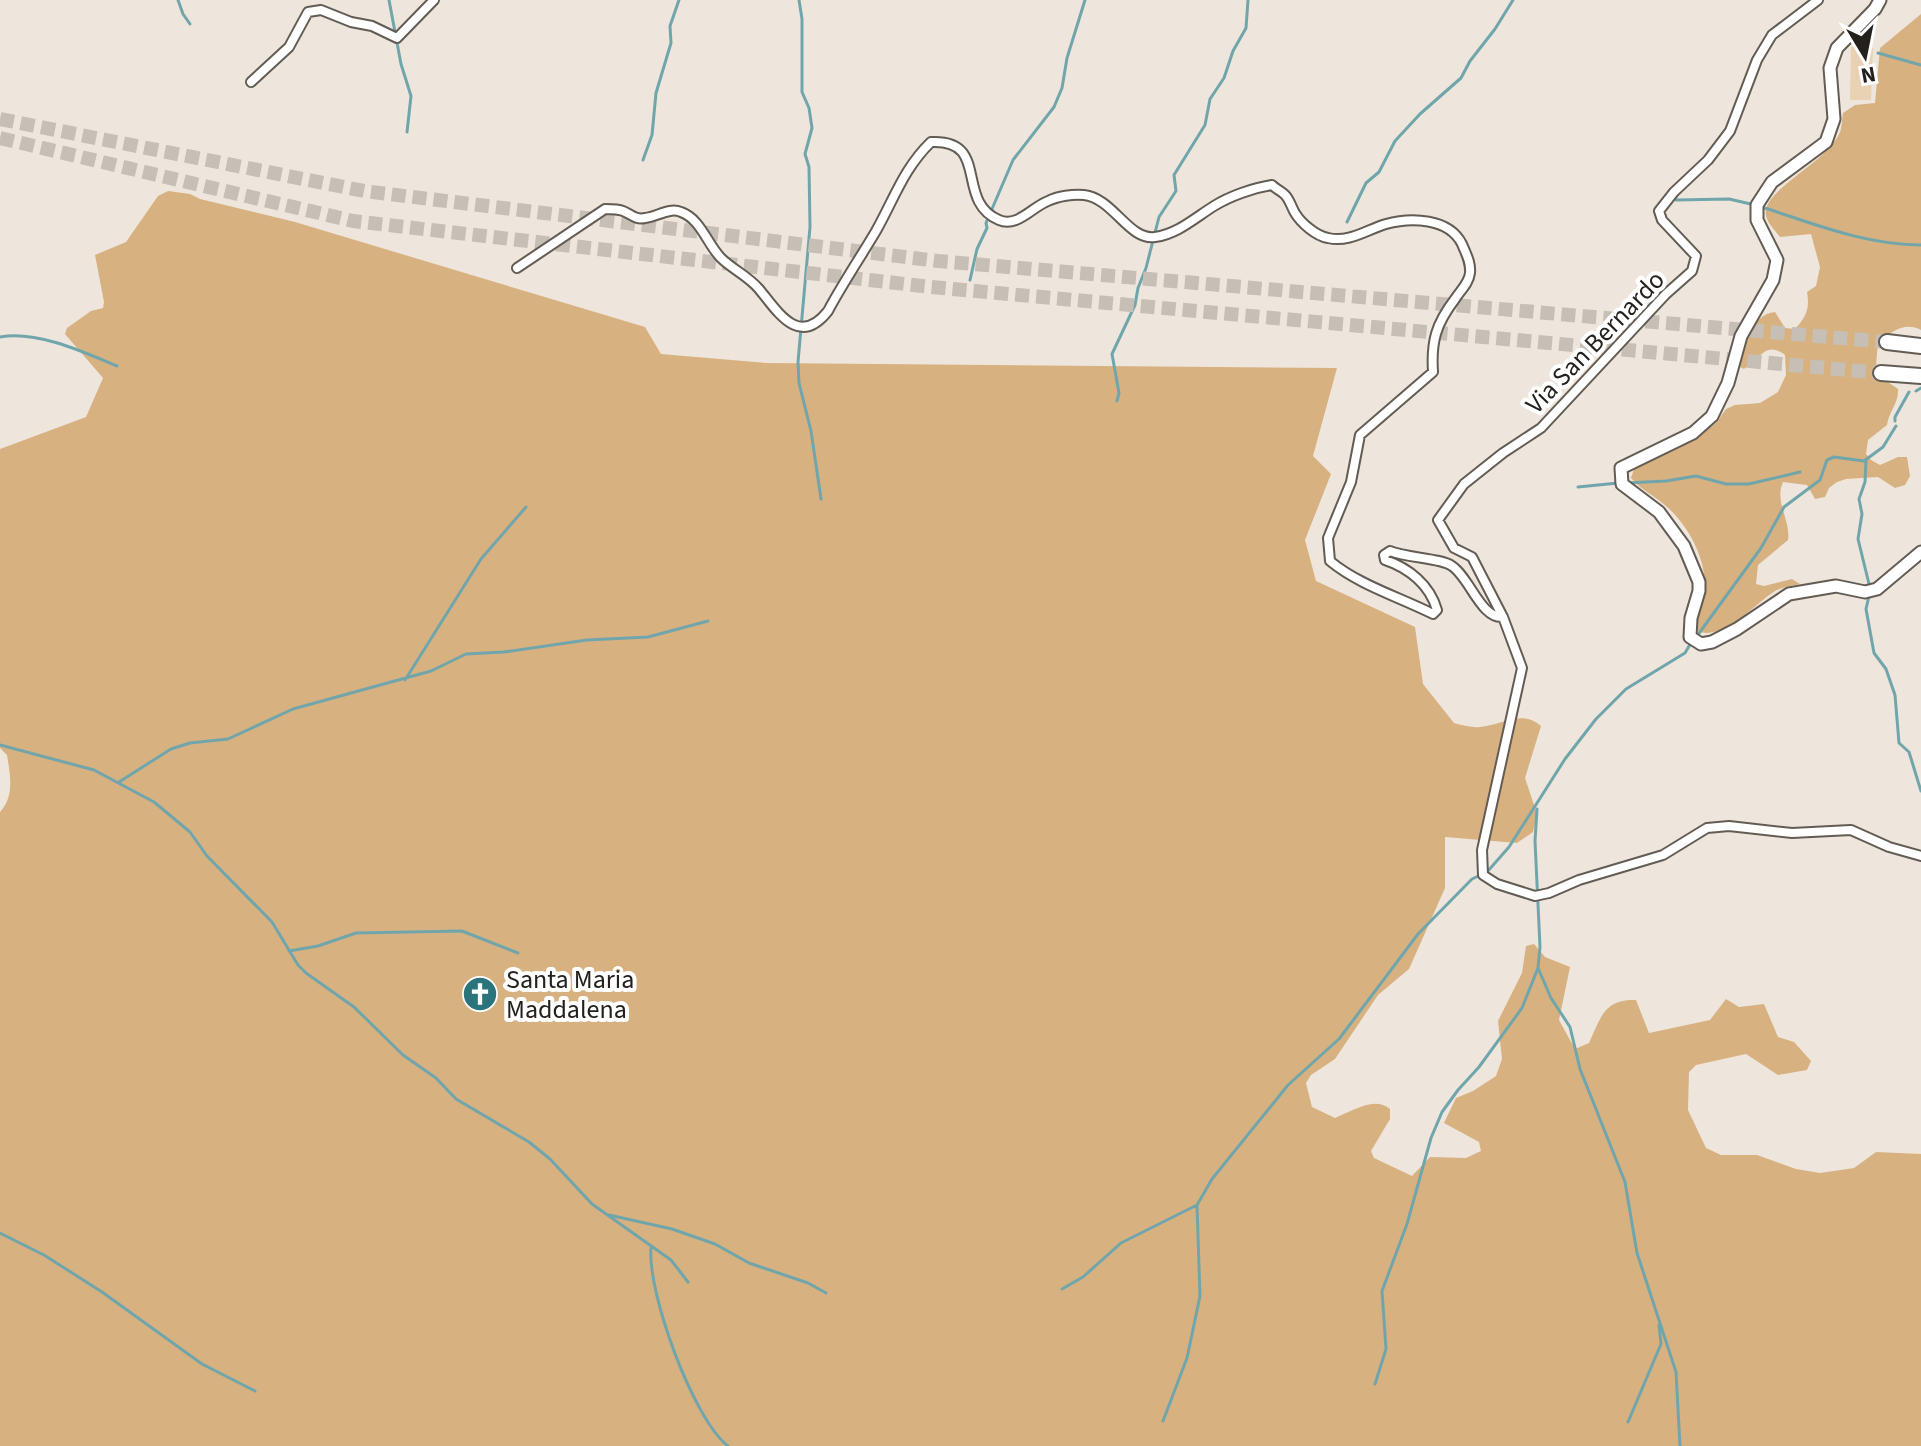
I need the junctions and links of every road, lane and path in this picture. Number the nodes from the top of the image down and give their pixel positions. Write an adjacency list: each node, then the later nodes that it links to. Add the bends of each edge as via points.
1 (434, 0): 4 (street, via 397,38 321,10 308,12 289,47)
2 (1818, 0): 11 (street, Via San Bernardo, via 1772,35 1730,131 1659,211 1696,256 1692,271 1541,428 1464,484 1438,520 1454,548 1472,557)
3 (1880, 0): 10 (street, via 1837,48 1830,68 1834,119 1826,142 1772,182 1757,205 1757,220 1777,260 1773,280 1741,336 1712,416 1693,433 1621,468 1622,484 1659,512 1684,546 1699,582 1691,618 1695,640 1712,642 1789,594 1836,586 1877,589)
4 (251, 82)
5 (517, 268): 11 (street, via 605,209 633,218 680,211 771,307 789,323 806,327 819,323 828,311 915,157 931,142 948,141 961,148 978,199 1002,222 1016,221 1047,201 1084,195 1104,201 1138,233 1152,238 1216,205 1272,185 1324,238 1342,240 1405,221 1436,223 1458,237 1469,259 1468,282 1439,323 1431,345 1433,372 1360,435 1351,482 1328,538 1330,561 1349,577 1433,614 1433,599 1418,580 1384,555 1390,551 1449,563 1487,612)
6 (1887, 342): 7 (highway)
7 (1915, 346)
8 (1881, 373): 9 (highway)
9 (1914, 376)
10 (1921, 552)
11 (1503, 617): 12 (street, Via San Bernardo, via 1522,668 1482,850 1483,871 1497,884 1535,896 1549,893 1663,855 1707,828 1729,826 1792,833 1851,830)
12 (1921, 856)

